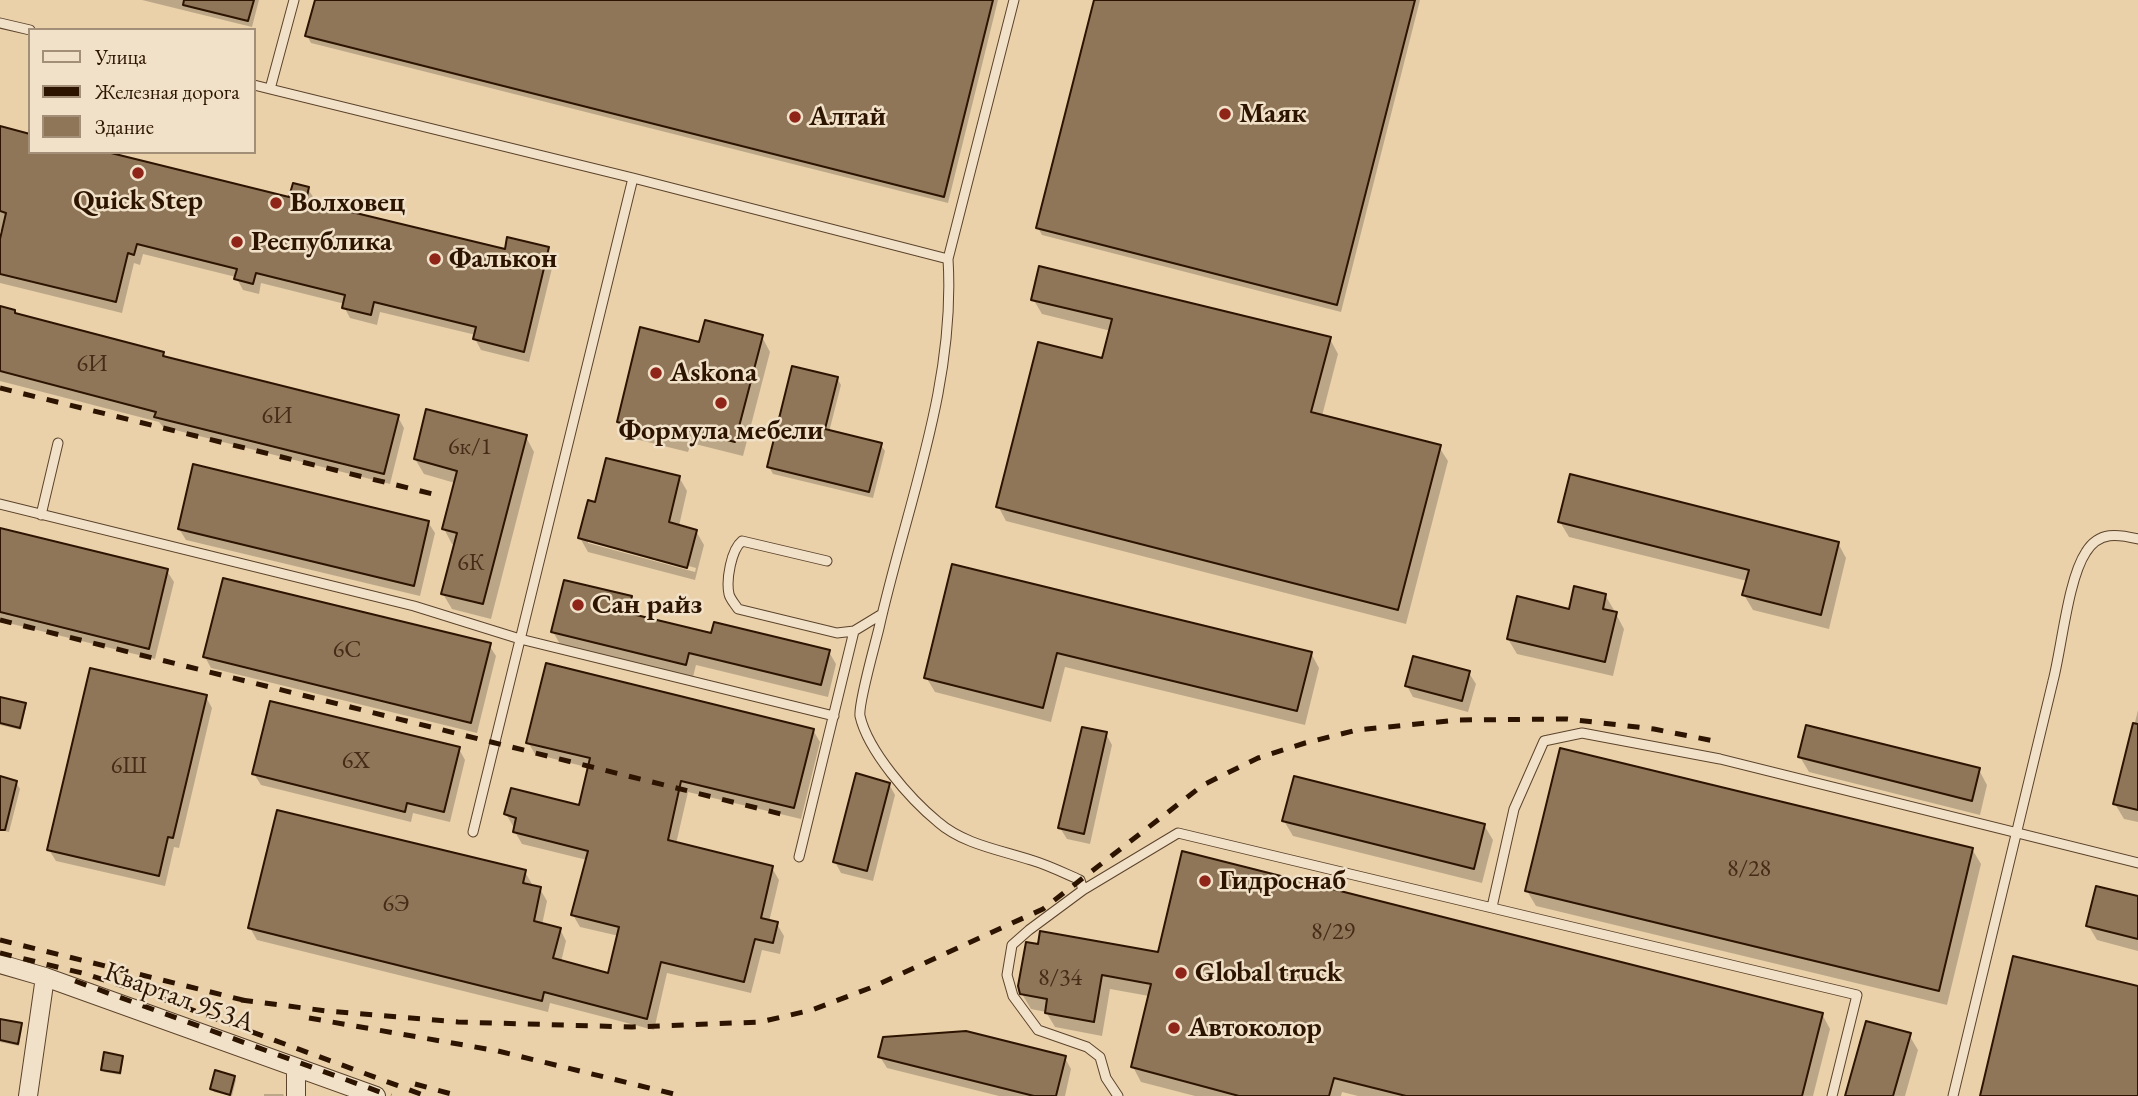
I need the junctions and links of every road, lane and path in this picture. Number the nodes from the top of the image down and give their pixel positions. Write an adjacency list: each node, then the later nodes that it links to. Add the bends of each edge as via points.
1 (294, 0): 6 (lane)
2 (1014, 0): 8 (lane)
3 (0, 23): 4 (lane)
4 (28, 30)
5 (256, 86): 6 (lane)
6 (270, 89): 7 (lane)
7 (633, 178): 8 (lane); 16 (lane)
8 (947, 259): 14 (lane, via 950,288 938,400)
9 (58, 443): 11 (lane)
10 (0, 504): 11 (lane)
11 (41, 515): 16 (lane, via 414,606)
12 (2138, 539): 19 (lane, via 2116,534 2097,541 2086,551 2078,570)
13 (827, 561): 15 (lane, via 742,541 732,554 729,596 738,609 837,633)
14 (882, 614): 15 (lane); 22 (lane, via 859,713 874,747 939,824 975,843 1080,880)
15 (854, 631): 17 (lane)
16 (520, 639): 17 (lane); 18 (lane)
17 (834, 716): 20 (lane)
18 (473, 832)
19 (2017, 832): 21 (lane); 23 (lane, via 1720,759 1582,733 1544,741 1514,809); 32 (lane)
20 (799, 857)
21 (2138, 863)
22 (1083, 890): 23 (lane, via 1178,833); 30 (lane, via 1012,945 1007,975 1013,996 1038,1030 1087,1047 1100,1057)
23 (1492, 907): 31 (lane, via 1857,995)
24 (0, 964): 25 (street, Квартал 953А)
25 (45, 977): 26 (street, Квартал 953А); 27 (street)
26 (296, 1068): 28 (street); 29 (street, Квартал 953А)
27 (27, 1096)
28 (296, 1096)
29 (376, 1096)
30 (1118, 1096)
31 (1832, 1096)
32 (1954, 1096)

